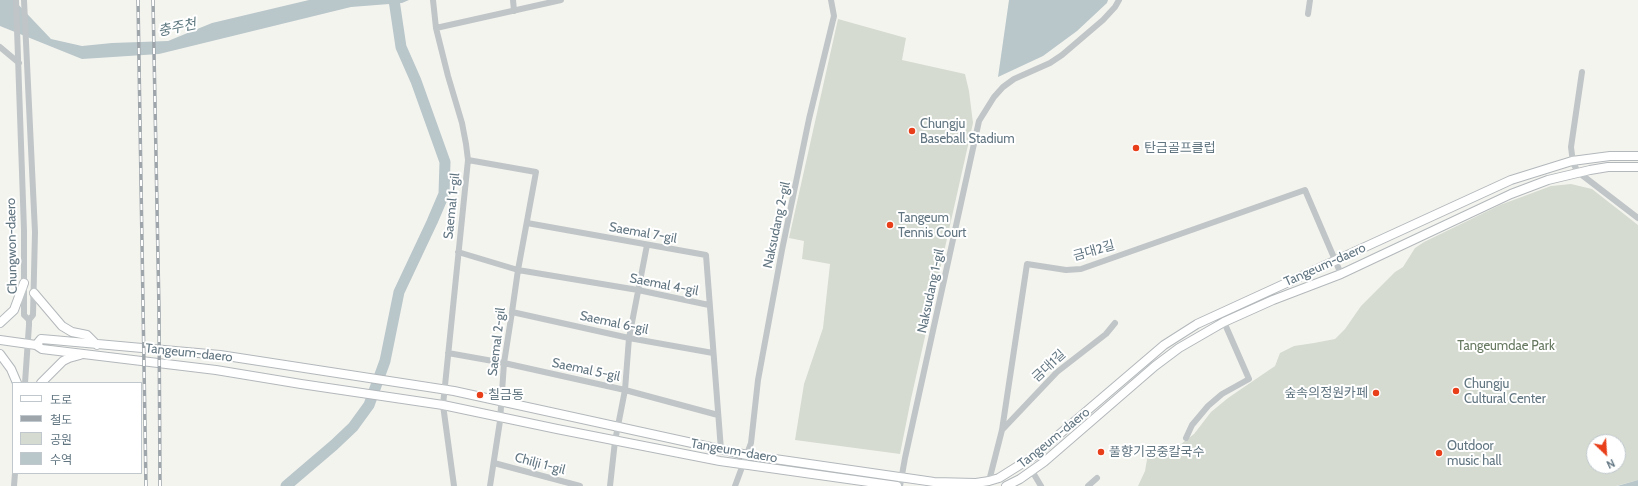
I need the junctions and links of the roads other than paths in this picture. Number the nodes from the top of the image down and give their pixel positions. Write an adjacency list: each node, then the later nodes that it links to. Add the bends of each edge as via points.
1 (16, 0): 13 (street, Chungwon-daero)
2 (24, 0): 29 (street, Chungwon-daero, via 34,198)
3 (433, 0): 11 (street, Saemal 1-gil)
4 (513, 0): 9 (street)
5 (561, 0): 9 (street)
6 (831, 0): 59 (street, Naksudang 2-gil, via 834,16 809,119 782,250)
7 (1119, 0): 64 (street, Naksudang 1-gil, via 1103,20 1062,55 1003,87 979,121)
8 (1310, 0): 10 (street)
9 (514, 11): 11 (street)
10 (1308, 14)
11 (436, 28): 16 (street, Saemal 1-gil, via 462,123)
12 (0, 47): 13 (street)
13 (19, 63): 27 (street, Chungwon-daero)
14 (1582, 72): 17 (street, via 1571,147)
15 (1638, 156): 17 (main road, Tangeum-daero, via 1610,156)
16 (468, 160): 21 (street, Saemal 2-gil, via 536,172); 23 (street, Saemal 1-gil)
17 (1572, 161): 19 (street); 24 (main road, Tangeum-daero, via 1492,188)
18 (1638, 167): 19 (main road, Tangeum-daero, via 1608,167)
19 (1578, 172): 20 (street); 26 (main road, Tangeum-daero, via 1511,194)
20 (1638, 218)
21 (527, 223): 22 (street, Saemal 7-gil); 25 (street, Saemal 2-gil)
22 (647, 245): 28 (street); 30 (street, Saemal 7-gil, via 706,255)
23 (458, 252): 25 (street, Saemal 4-gil); 40 (street, Saemal 1-gil)
24 (1336, 261): 26 (street); 55 (street, 금대2길, via 1305,190 1081,269 1066,270 1027,264); 66 (main road, Tangeum-daero, via 1236,305 1179,334 1034,456 1008,473)
25 (518, 270): 28 (street, Saemal 4-gil); 31 (street, Saemal 2-gil)
26 (1341, 274): 33 (main road, Tangeum-daero)
27 (24, 283): 32 (street, Chungwon-daero, via 24,315); 34 (main road, via 14,310)
28 (638, 290): 30 (street, Saemal 4-gil); 36 (street)
29 (34, 293): 32 (street, Chungwon-daero, via 33,315); 39 (main road, via 62,326 72,332 87,335)
30 (710, 305): 41 (street, Saemal 4-gil)
31 (512, 312): 36 (street, Saemal 6-gil); 44 (street, Saemal 2-gil)
32 (29, 320): 38 (street, Chungwon-daero)
33 (1224, 322): 56 (street, via 1249,379 1222,394 1208,406); 62 (main road, Tangeum-daero, via 1179,348)
34 (0, 323)
35 (1115, 323): 55 (street, 금대1길, via 1106,334 1057,372)
36 (629, 338): 41 (street, Saemal 6-gil); 49 (street)
37 (0, 340): 38 (main road, Tangeum-daero)
38 (32, 344): 39 (main road, Tangeum-daero, via 42,339); 43 (main road, Tangeum-daero, via 42,349); 46 (street, Chungwon-daero)
39 (97, 345): 48 (main road, Tangeum-daero, via 220,355)
40 (448, 353): 44 (street, Saemal 5-gil); 48 (street, Saemal 1-gil)
41 (713, 353): 52 (street, Saemal 4-gil)
42 (0, 354): 45 (main road)
43 (84, 354): 47 (main road, via 63,361); 51 (main road, Tangeum-daero, via 216,370)
44 (504, 363): 49 (street, Saemal 5-gil); 50 (street, Saemal 2-gil)
45 (17, 382)
46 (25, 382)
47 (42, 382)
48 (444, 389): 50 (main road, Tangeum-daero); 51 (street, Saemal 1-gil)
49 (625, 390): 52 (street, Saemal 5-gil); 54 (street)
50 (502, 401): 53 (street, Saemal 2-gil); 54 (main road, Tangeum-daero)
51 (443, 405): 53 (main road, Tangeum-daero); 67 (street, Saemal 1-gil)
52 (718, 415): 58 (street, Saemal 4-gil)
53 (500, 417): 57 (main road, Tangeum-daero); 60 (street, Saemal 2-gil)
54 (618, 428): 57 (street); 58 (main road, Tangeum-daero)
55 (1002, 430): 66 (street, 금대2길)
56 (1186, 438)
57 (615, 441): 61 (main road, Tangeum-daero); 71 (street)
58 (721, 450): 59 (main road, Tangeum-daero)
59 (747, 455): 61 (street, Naksudang 2-gil); 64 (main road, Tangeum-daero)
60 (494, 463): 69 (street, Saemal 2-gil); 70 (street, Chilji 1-gil)
61 (742, 465): 72 (street, Naksudang 2-gil); 73 (main road, Tangeum-daero)
62 (1032, 471): 75 (main road, Tangeum-daero); 76 (street)
63 (15, 474): 68 (street)
64 (902, 476): 66 (main road, Tangeum-daero, via 962,484); 74 (street, Naksudang 1-gil)
65 (1097, 478): 77 (street)
66 (989, 481)
67 (454, 485)
68 (14, 486)
69 (490, 486)
70 (580, 486)
71 (610, 486)
72 (734, 486)
73 (896, 486)
74 (900, 486)
75 (1006, 486)
76 (1041, 486)
77 (1088, 486)

